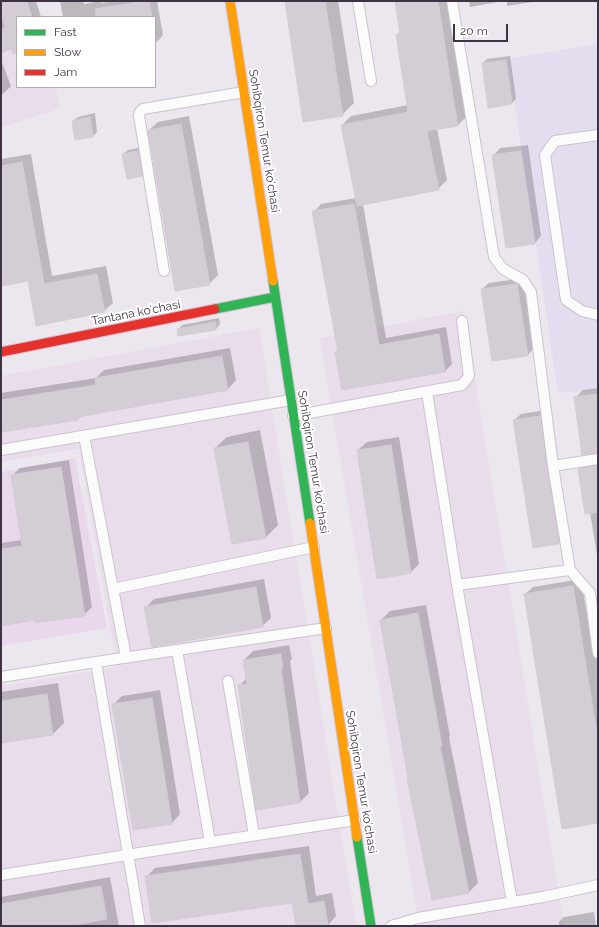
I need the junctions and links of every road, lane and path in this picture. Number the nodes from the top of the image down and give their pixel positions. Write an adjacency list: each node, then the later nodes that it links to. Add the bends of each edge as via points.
1 (230, 1): 5 (main road, Sohibqiron Temur koʻchasi)
2 (358, 1): 4 (lane)
3 (452, 1): 18 (lane, via 494,257 503,269 523,280 531,292)
4 (371, 81)
5 (244, 92): 7 (lane, via 143,109 140,112); 8 (main road, Sohibqiron Temur koʻchasi)
6 (598, 135): 9 (lane, via 555,141 545,155 566,300 582,311)
7 (164, 271)
8 (275, 297): 11 (main road, Tantana koʻchasi); 13 (main road, Sohibqiron Temur koʻchasi)
9 (598, 315)
10 (462, 321): 12 (lane, via 468,376 462,385)
11 (1, 352)
12 (427, 392): 14 (lane); 21 (lane)
13 (291, 400): 14 (main road, Sohibqiron Temur koʻchasi); 15 (lane)
14 (293, 416): 19 (main road, Sohibqiron Temur koʻchasi)
15 (84, 436): 16 (lane); 22 (lane)
16 (1, 450)
17 (598, 459): 18 (lane)
18 (553, 466): 20 (lane)
19 (314, 547): 22 (lane); 23 (main road, Sohibqiron Temur koʻchasi)
20 (570, 570): 21 (lane); 25 (lane, via 590,593)
21 (457, 586): 36 (lane)
22 (113, 589): 26 (lane)
23 (326, 628): 24 (lane); 30 (main road, Sohibqiron Temur koʻchasi)
24 (178, 650): 26 (lane); 32 (lane)
25 (598, 653)
26 (126, 657): 27 (lane)
27 (96, 662): 28 (lane); 33 (lane)
28 (1, 677)
29 (228, 681): 31 (lane)
30 (355, 820): 31 (lane); 38 (main road, Sohibqiron Temur koʻchasi)
31 (254, 835): 32 (lane)
32 (210, 842): 33 (lane)
33 (127, 855): 34 (lane); 37 (lane)
34 (1, 875)
35 (598, 885): 36 (lane)
36 (512, 902): 39 (lane, via 418,918)
37 (140, 926)
38 (371, 926)
39 (391, 926)

